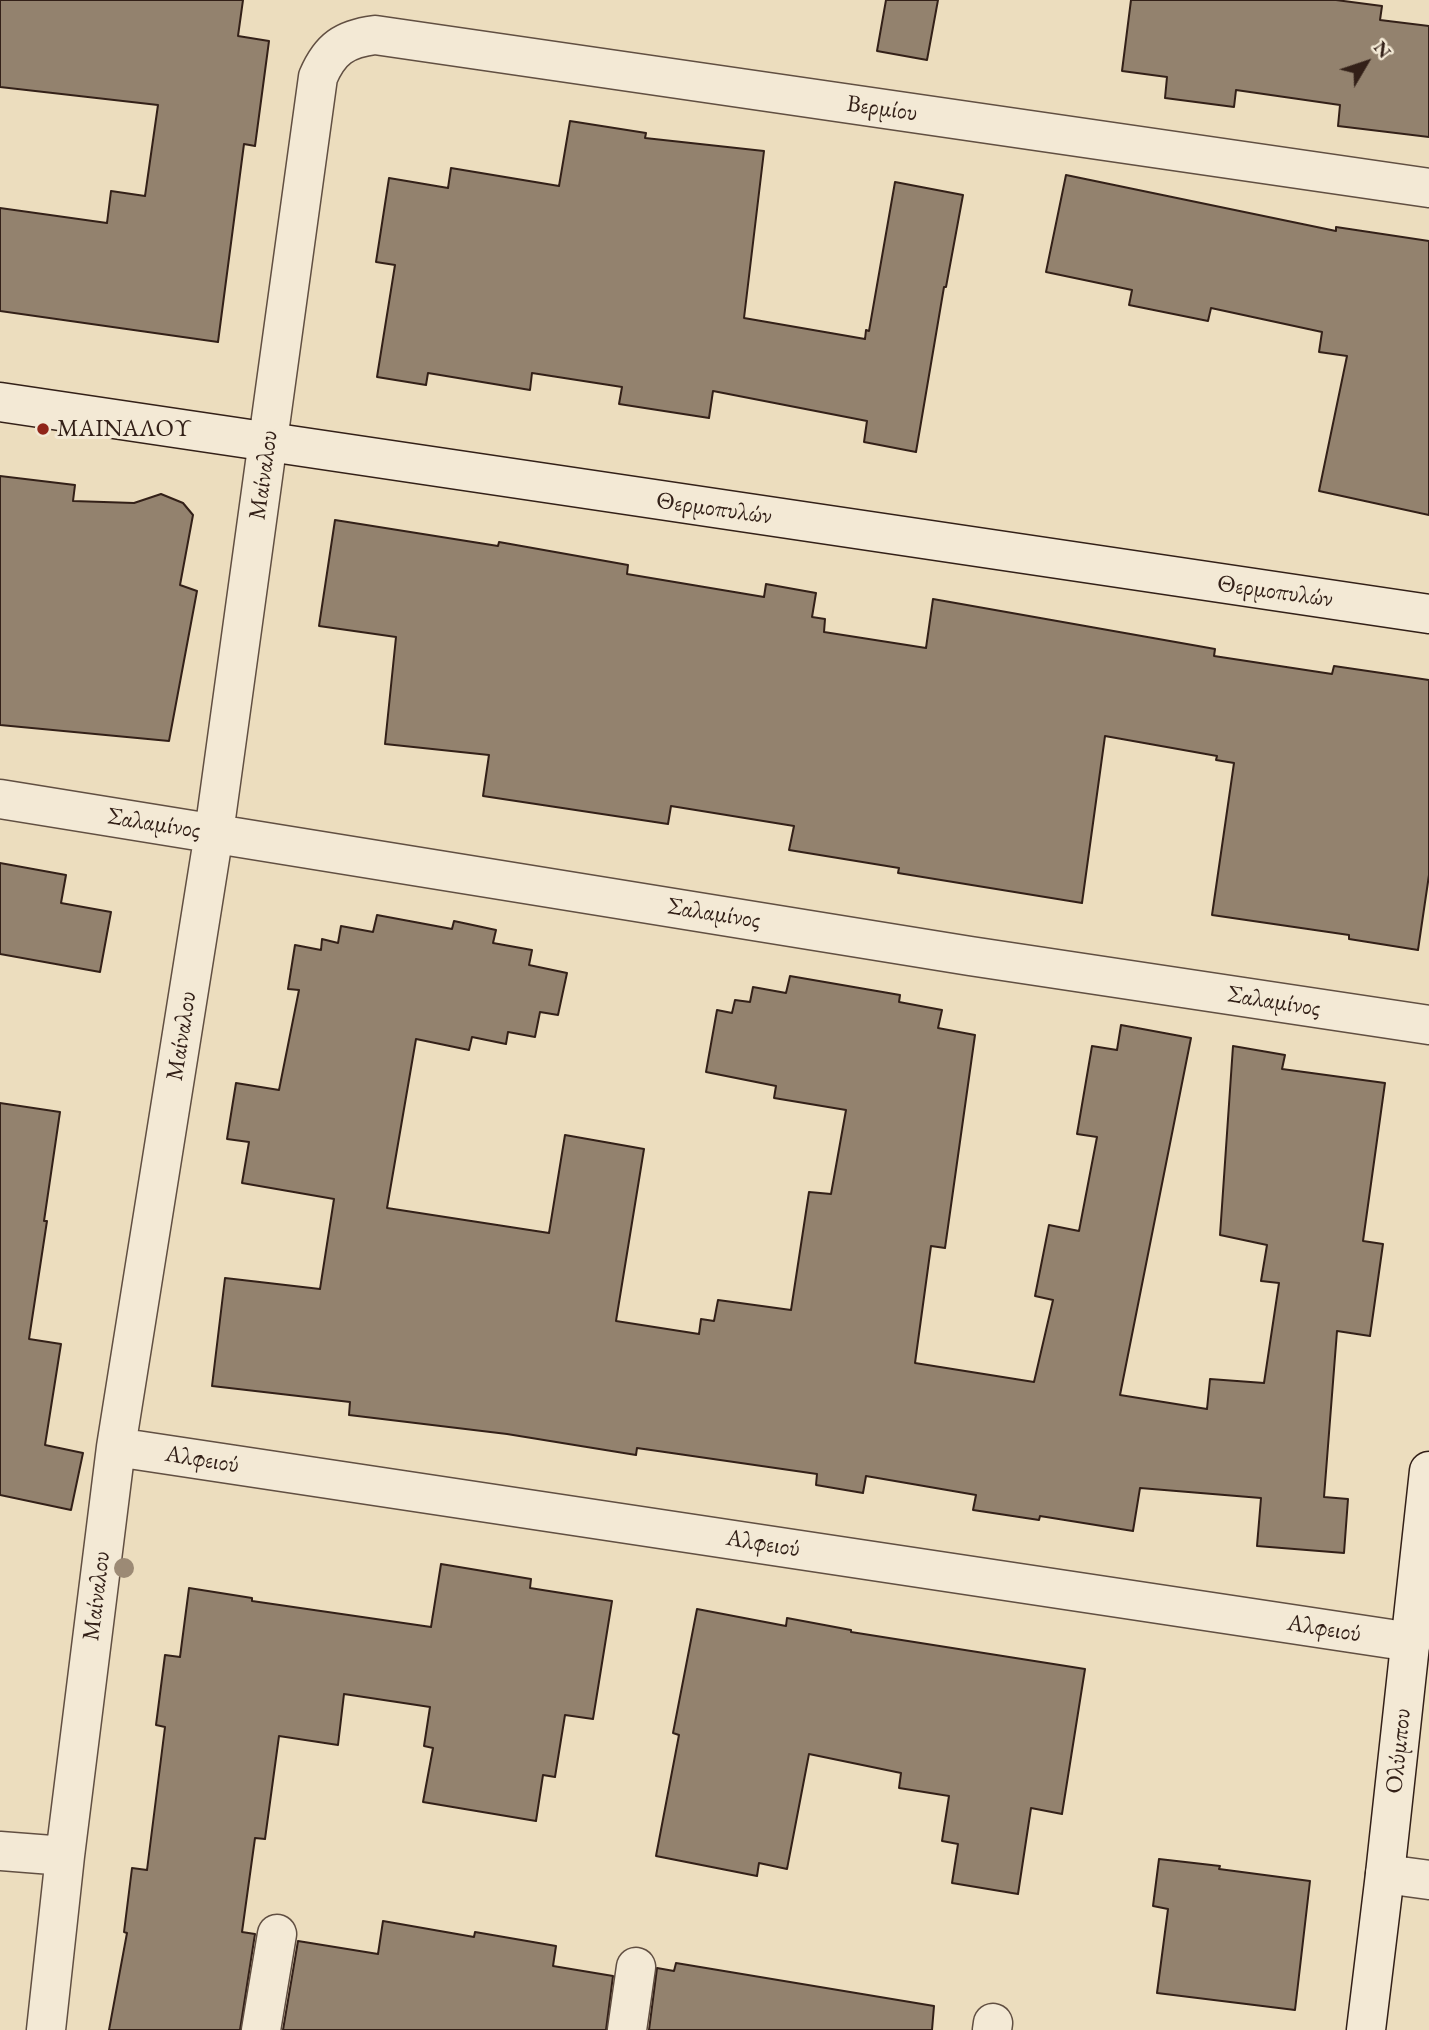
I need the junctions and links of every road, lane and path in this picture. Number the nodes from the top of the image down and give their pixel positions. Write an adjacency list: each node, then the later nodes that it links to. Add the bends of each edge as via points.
1 (337, 48): 2 (street, Βερμίου, via 356,37 375,35); 4 (street, Μαίναλου, via 318,77)
2 (1429, 188)
3 (0, 402): 4 (street, Θερμοπυλών)
4 (268, 443): 5 (street, Θερμοπυλών); 7 (street, Μαίναλου)
5 (1429, 614)
6 (0, 799): 7 (street, Σαλαμίνος)
7 (214, 833): 8 (street, Σαλαμίνος); 9 (street, Μαίναλου)
8 (1429, 1025)
9 (116, 1447): 12 (street, Αλφειού); 14 (street, Μαίναλου)
10 (1429, 1471): 11 (street, Ολύμπου)
11 (1422, 1604): 12 (street, Ολύμπου)
12 (1410, 1642): 15 (street, Ολύμπου)
13 (0, 1851): 14 (street)
14 (65, 1856): 19 (street, Μαίναλου)
15 (1385, 1874): 16 (street); 22 (street, Ολύμπου)
16 (1429, 1880)
17 (277, 1934): 20 (street)
18 (636, 1967): 21 (street)
19 (46, 2030)
20 (261, 2030)
21 (626, 2030)
22 (1366, 2030)

